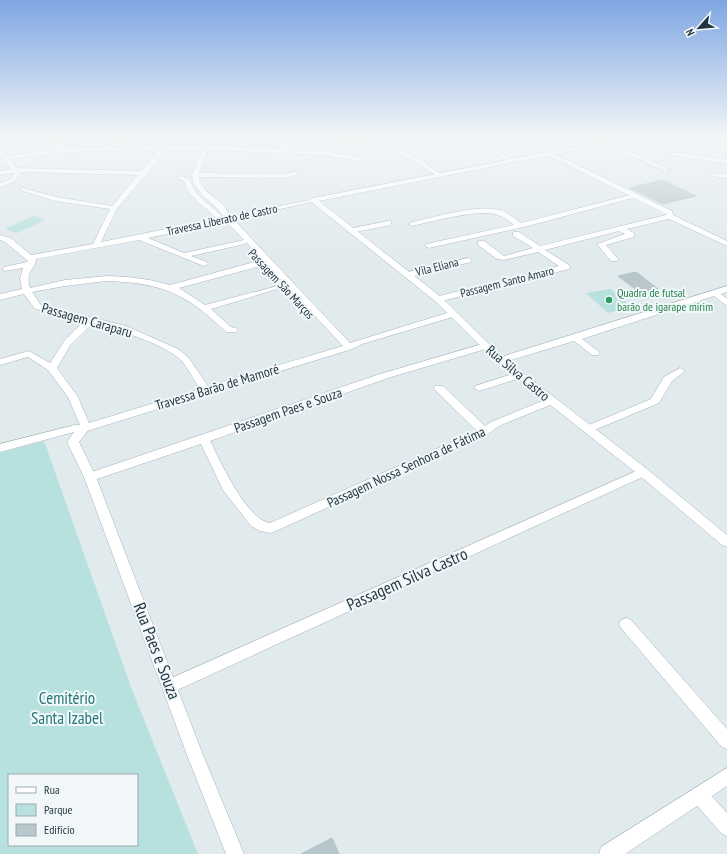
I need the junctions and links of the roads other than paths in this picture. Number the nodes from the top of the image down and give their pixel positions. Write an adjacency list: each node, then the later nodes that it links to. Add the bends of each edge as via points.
1 (13, 178): 7 (street)
2 (139, 178): 11 (street)
3 (180, 178): 13 (street, via 187,180 196,197)
4 (195, 178): 13 (street, via 205,195 219,205)
5 (430, 178): 10 (street, Travessa Liberato de Castro)
6 (597, 178): 9 (street)
7 (0, 186)
8 (23, 190): 11 (street, via 55,199)
9 (634, 196): 12 (street, via 669,213); 16 (street)
10 (313, 200): 13 (street, Travessa Liberato de Castro); 18 (street, Rua Silva Castro)
11 (114, 208): 25 (street)
12 (670, 216): 17 (street, Passagem Santo Amaro); 24 (street)
13 (225, 219): 20 (street, Travessa Liberato de Castro); 22 (street, Passagem São Marços); 50 (street, Passagem São Marços)
14 (388, 223): 18 (street)
15 (412, 224): 16 (street, via 479,211 493,211 500,212)
16 (519, 225): 26 (street)
17 (619, 228): 27 (street, Passagem Santo Amaro); 29 (street, via 631,235 601,244)
18 (351, 231): 35 (street, Rua Silva Castro)
19 (516, 234): 27 (street, Passagem Santo Amaro)
20 (139, 237): 25 (street, Travessa Liberato de Castro); 28 (street)
21 (0, 238): 31 (street, via 8,240)
22 (242, 242): 28 (street); 32 (street, Passagem São Marços)
23 (481, 243): 27 (street, Passagem Santo Amaro, via 502,257)
24 (727, 244)
25 (96, 245): 31 (street, Travessa Liberato de Castro)
26 (429, 246)
27 (537, 248): 42 (street, Passagem Santo Amaro, via 566,266)
28 (185, 255): 33 (street)
29 (614, 259)
30 (468, 260): 35 (street, Vila Eliana)
31 (30, 261): 34 (street, Travessa Liberato de Castro); 39 (street, Passagem Caraparu, via 25,271)
32 (261, 263): 36 (street, Passagem São Marços); 37 (street)
33 (204, 264)
34 (7, 269)
35 (407, 275): 42 (street, Rua Silva Castro)
36 (283, 286): 44 (street); 50 (street, Passagem São Marços)
37 (170, 288): 39 (street, via 142,281 99,278); 44 (street)
38 (727, 289): 40 (street)
39 (27, 291): 41 (street); 46 (street, Passagem Caraparu, via 35,304 43,309)
40 (715, 293): 43 (street); 48 (street)
41 (0, 297)
42 (438, 299): 45 (street, Rua Silva Castro)
43 (727, 303)
44 (204, 308): 47 (street, via 229,330)
45 (453, 314): 49 (street, Rua Silva Castro); 50 (street, Travessa Barão de Mamoré)
46 (91, 320): 54 (street, via 68,340); 57 (street, Passagem Caraparu, via 123,328 175,351 185,359)
47 (233, 330)
48 (575, 338): 51 (street); 52 (street)
49 (486, 346): 52 (street, Rua Silva Castro); 65 (street, Passagem Paes e Souza, via 384,376)
50 (343, 347): 57 (street, Travessa Barão de Mamoré)
51 (595, 353)
52 (501, 360): 56 (street, Rua Silva Castro)
53 (0, 362): 54 (street, via 30,354)
54 (52, 368): 61 (street, via 73,397)
55 (680, 371): 62 (street, via 668,379 655,402)
56 (519, 375): 59 (street); 60 (street, Rua Silva Castro)
57 (204, 387): 61 (street, Travessa Barão de Mamoré)
58 (439, 388): 63 (street)
59 (479, 388)
60 (551, 401): 62 (street, Rua Silva Castro); 63 (street, Passagem Nossa Senhora de Fátima, via 495,424)
61 (81, 427): 64 (street, Travessa Barão de Mamoré); 67 (street, via 73,442)
62 (588, 429): 68 (street, Rua Silva Castro)
63 (484, 432): 65 (street, Passagem Nossa Senhora de Fátima, via 271,528 260,526 227,487)
64 (44, 437): 66 (street, Travessa Barão de Mamoré); 67 (street, via 64,441)
65 (204, 440): 69 (street, Passagem Paes e Souza)
66 (0, 448)
67 (76, 450): 69 (street, Rua Paes e Souza)
68 (643, 472): 70 (street, Rua Silva Castro); 72 (street, Passagem Silva Castro)
69 (90, 477): 72 (street, Rua Paes e Souza)
70 (727, 542)
71 (626, 624): 73 (street)
72 (170, 686): 77 (street, Rua Paes e Souza)
73 (727, 741)
74 (727, 776): 75 (street)
75 (699, 795): 76 (street); 78 (street)
76 (727, 828)
77 (235, 854)
78 (608, 854)

